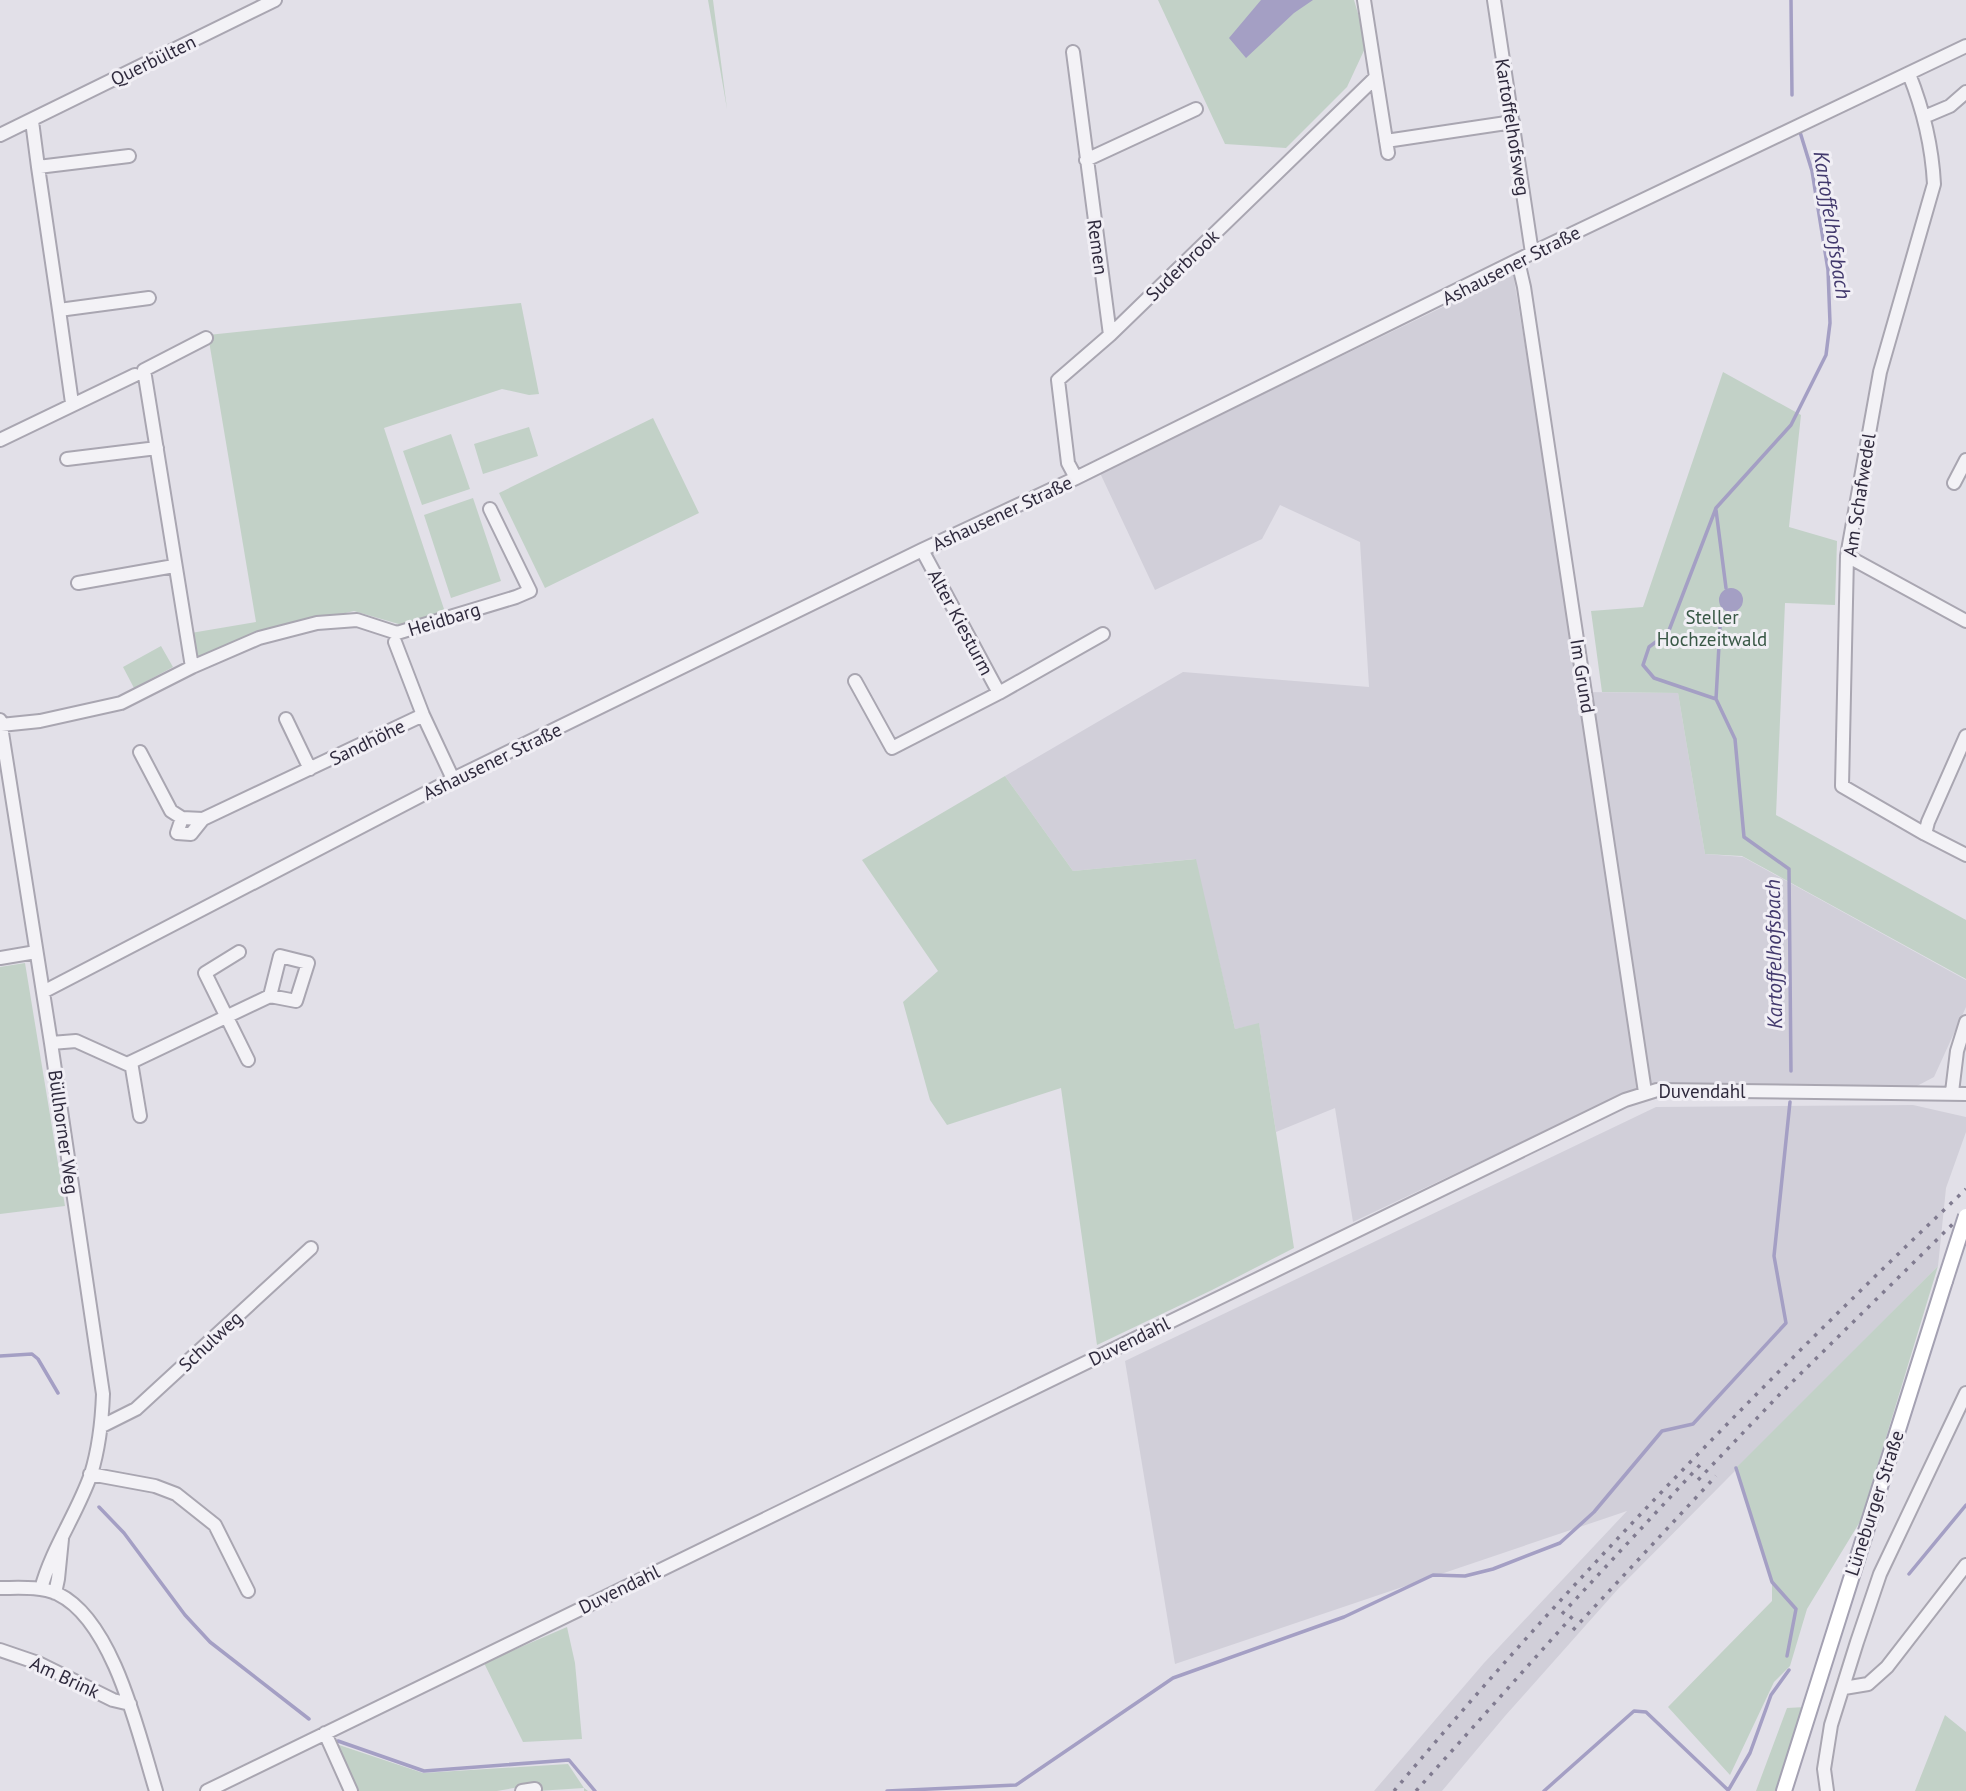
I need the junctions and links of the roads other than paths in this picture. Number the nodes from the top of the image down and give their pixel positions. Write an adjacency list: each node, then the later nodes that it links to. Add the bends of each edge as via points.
1 (275, 0): 11 (street, Querbülten)
2 (1364, 0): 7 (street)
3 (1494, 0): 12 (street, Kartoffelhofsweg)
4 (1966, 46): 6 (street, Ashausener Straße)
5 (1073, 52): 15 (street, Remen)
6 (1909, 74): 10 (street, Am Schafwedel); 17 (street, Ashausener Straße)
7 (1376, 77): 12 (street, via 1387,147); 21 (street, Suderbrook)
8 (1966, 92): 10 (street, via 1950,106)
9 (1196, 109): 15 (street)
10 (1924, 117): 33 (street, Am Schafwedel, via 1934,184 1880,372)
11 (32, 121): 13 (street, Querbülten); 16 (street)
12 (1513, 122): 17 (street, Kartoffelhofsweg)
13 (0, 135)
14 (129, 156): 16 (street)
15 (1086, 160): 21 (street, Remen)
16 (38, 167): 20 (street)
17 (1532, 253): 18 (street, Ashausener Straße)
18 (1518, 261): 29 (street, Ashausener Straße); 61 (street, Im Grund)
19 (149, 298): 20 (street)
20 (59, 310): 24 (street)
21 (1110, 335): 29 (street, Suderbrook, via 1058,380 1068,463)
22 (206, 338): 26 (street, via 144,370)
23 (135, 374): 24 (street)
24 (72, 404): 25 (street)
25 (0, 440)
26 (158, 448): 27 (street); 34 (street)
27 (67, 459)
28 (1966, 460): 30 (street)
29 (1076, 478): 32 (street, Ashausener Straße)
30 (1954, 483)
31 (490, 509): 39 (street, Heidbarg, via 530,591 397,633 357,620 317,623 259,638)
32 (922, 550): 41 (street, Alter Kiesturm); 48 (street, Ashausener Straße)
33 (1847, 556): 36 (street); 49 (street, Am Schafwedel, via 1842,786)
34 (174, 566): 35 (street); 39 (street)
35 (78, 583)
36 (1966, 621)
37 (1104, 634): 41 (street, Alter Kiesturm)
38 (395, 642): 42 (street, Sandhöhe)
39 (192, 667): 44 (street, Heidbarg, via 121,703 40,721)
40 (855, 681): 41 (street, Alter Kiesturm, via 892,748)
41 (999, 693)
42 (423, 715): 47 (street, Sandhöhe); 48 (street, Sandhöhe)
43 (286, 719): 47 (street, Sandhöhe)
44 (0, 723): 51 (street, Büllhorner Weg)
45 (1966, 736): 49 (street)
46 (140, 752): 47 (street, Sandhöhe, via 171,811 182,818 203,819)
47 (310, 769)
48 (453, 779): 54 (street, Ashausener Straße)
49 (1925, 834): 50 (street, Am Schafwedel)
50 (1966, 855)
51 (36, 952): 53 (street); 54 (street, Büllhorner Weg)
52 (239, 952): 56 (street, via 205,973)
53 (0, 958)
54 (43, 992): 58 (street, Büllhorner Weg)
55 (270, 996): 56 (street)
56 (227, 1016): 59 (street); 60 (street)
57 (1966, 1022): 62 (street)
58 (51, 1042): 60 (street, via 76,1041); 68 (street, Büllhorner Weg, via 103,1394)
59 (248, 1060)
60 (131, 1062): 64 (street)
61 (1645, 1092): 62 (street, Duvendahl); 79 (street, Duvendahl)
62 (1952, 1092): 63 (street, Duvendahl)
63 (1966, 1094)
64 (139, 1116)
65 (1966, 1216): 83 (main road, Lüneburger Straße, bridge)
66 (311, 1248): 68 (street, Schulweg, via 136,1409)
67 (1966, 1393): 77 (street, via 1880,1574)
68 (102, 1426): 69 (street, Büllhorner Weg)
69 (90, 1474): 70 (street, Büllhorner Weg); 74 (street, via 176,1494 215,1525)
70 (62, 1539): 73 (street, Büllhorner Weg); 75 (street, Büllhorner Weg)
71 (1966, 1565): 77 (street, via 1887,1667 1868,1684)
72 (0, 1588): 73 (street)
73 (41, 1589): 75 (street)
74 (248, 1591)
75 (55, 1593): 78 (street, via 72,1603 90,1624 116,1668)
76 (0, 1650): 78 (street, Am Brink)
77 (1844, 1688): 84 (street, via 1831,1725 1824,1769)
78 (130, 1704): 80 (street)
79 (325, 1733): 81 (street, Duvendahl); 82 (street)
80 (156, 1791)
81 (207, 1791)
82 (351, 1791)
83 (1784, 1791)
84 (1828, 1791)

